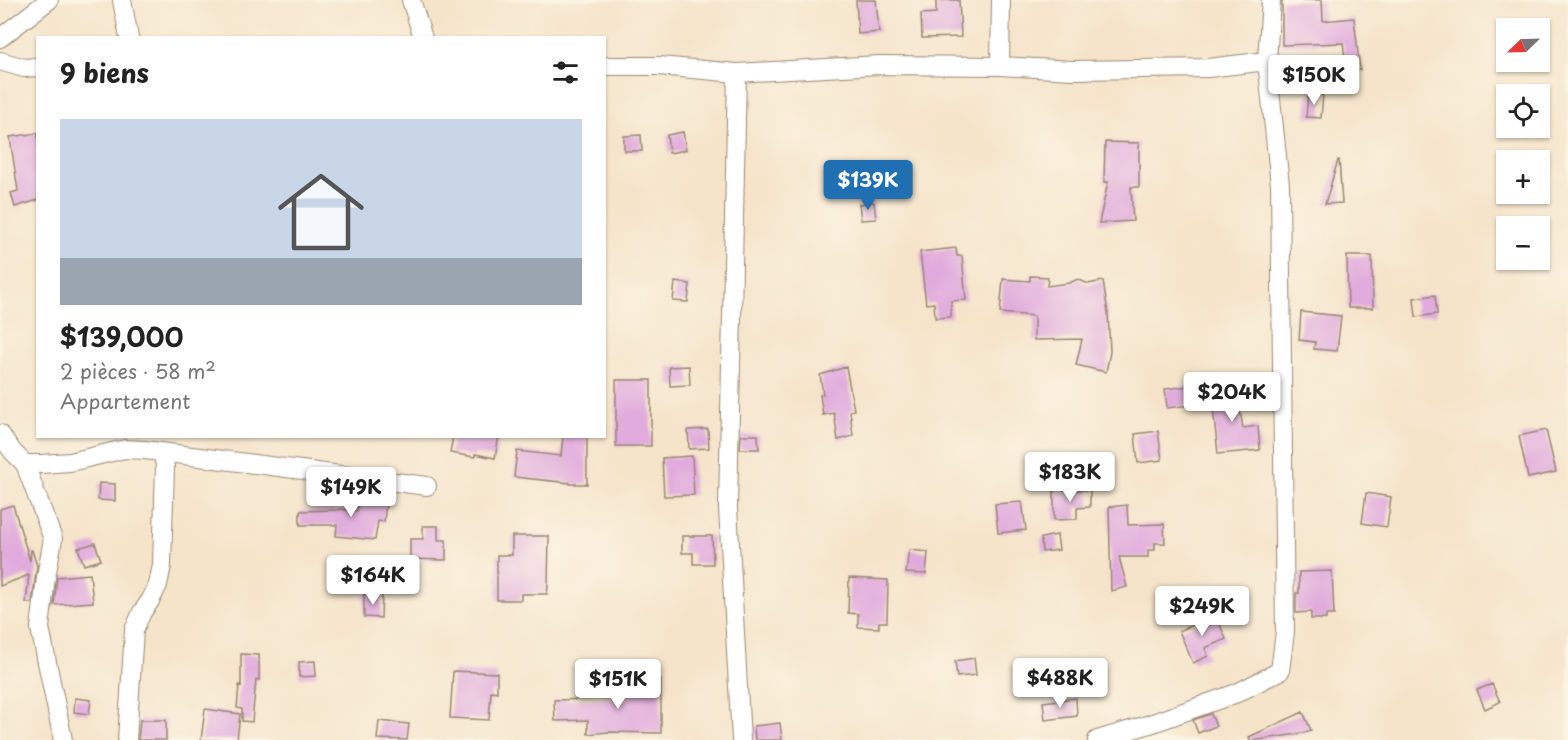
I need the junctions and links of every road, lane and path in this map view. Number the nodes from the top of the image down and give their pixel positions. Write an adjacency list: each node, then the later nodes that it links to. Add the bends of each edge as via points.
1 (49, 0): 8 (street)
2 (122, 0): 6 (street)
3 (411, 0): 7 (street)
4 (1001, 0): 12 (street)
5 (1271, 0): 10 (street)
6 (129, 36)
7 (422, 36)
8 (0, 38)
9 (0, 61): 13 (street)
10 (1267, 61): 12 (street, via 1208,68 1072,70); 22 (street, via 1280,185 1286,632 1280,670 1237,693)
11 (606, 66): 14 (street)
12 (1000, 66): 14 (street, via 879,65)
13 (36, 67)
14 (737, 73): 21 (street, via 728,508)
15 (0, 434): 17 (street)
16 (163, 453): 17 (street, via 125,449 70,462); 18 (street); 20 (street, via 162,565 158,585 134,630)
17 (25, 464): 19 (street, via 53,539 40,628)
18 (427, 486)
19 (63, 740)
20 (127, 740)
21 (741, 740)
22 (1096, 740)

